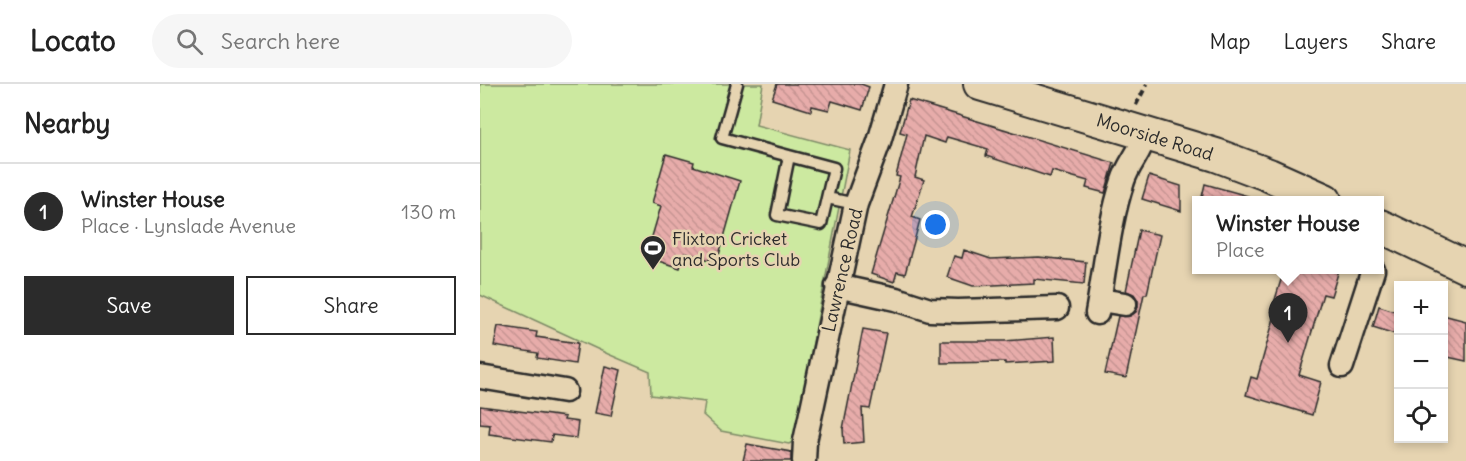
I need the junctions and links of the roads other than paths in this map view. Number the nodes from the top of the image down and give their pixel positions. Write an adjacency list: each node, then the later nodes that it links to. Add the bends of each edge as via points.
1 (737, 84): 5 (lane, via 722,138)
2 (896, 84): 8 (street, Lawrence Road)
3 (982, 84): 4 (street, Moorside Road)
4 (1145, 135): 6 (street, Moorside Road, via 1215,155); 13 (street, via 1122,182 1099,306)
5 (789, 156): 7 (lane, via 834,168); 7 (lane, via 777,215 821,224)
6 (1314, 196)
7 (827, 198): 8 (lane)
8 (856, 204): 12 (street, Lawrence Road)
9 (1384, 231): 10 (street)
10 (1466, 267)
11 (1372, 274): 15 (street)
12 (837, 286): 14 (street, via 930,310); 18 (street, Lawrence Road)
13 (1125, 304)
14 (1057, 308)
15 (1342, 366)
16 (480, 377): 17 (street)
17 (565, 391)
18 (804, 461)

